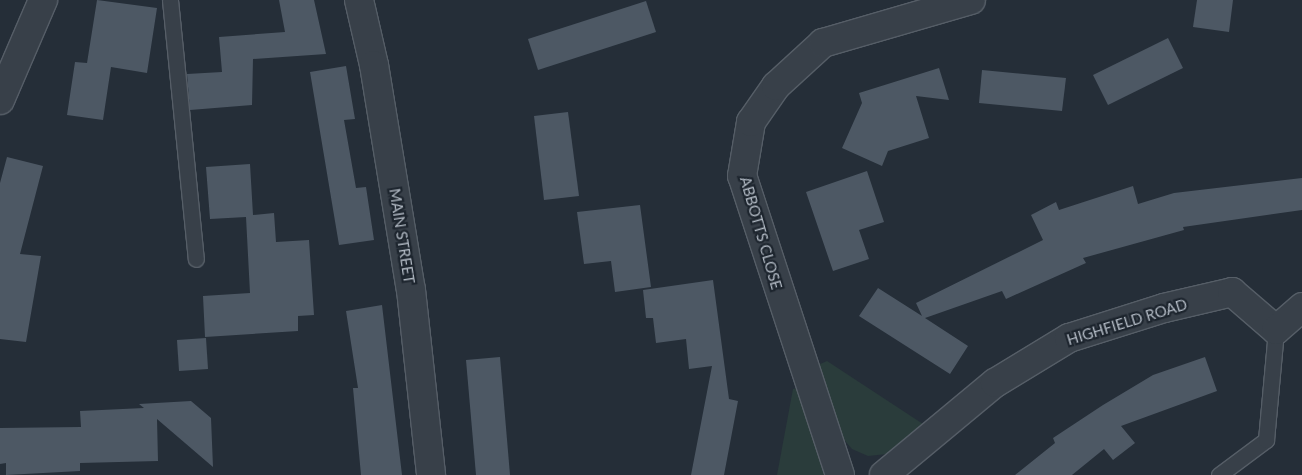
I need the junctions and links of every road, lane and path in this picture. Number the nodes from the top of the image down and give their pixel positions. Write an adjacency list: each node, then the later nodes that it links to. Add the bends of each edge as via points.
1 (43, 0): 5 (street)
2 (170, 0): 6 (lane)
3 (359, 0): 9 (street, MAIN STREET, via 374,65 411,290)
4 (971, 0): 10 (street, ABBOTTS CLOSE, via 823,44 776,86 752,122 742,176)
5 (0, 100)
6 (196, 259)
7 (1302, 307): 8 (street)
8 (1276, 330): 11 (street, HIGHFIELD ROAD, via 1232,292 1164,308 1069,338 995,383); 12 (lane, via 1266,440)
9 (431, 475)
10 (840, 475)
11 (884, 475)
12 (1219, 475)

